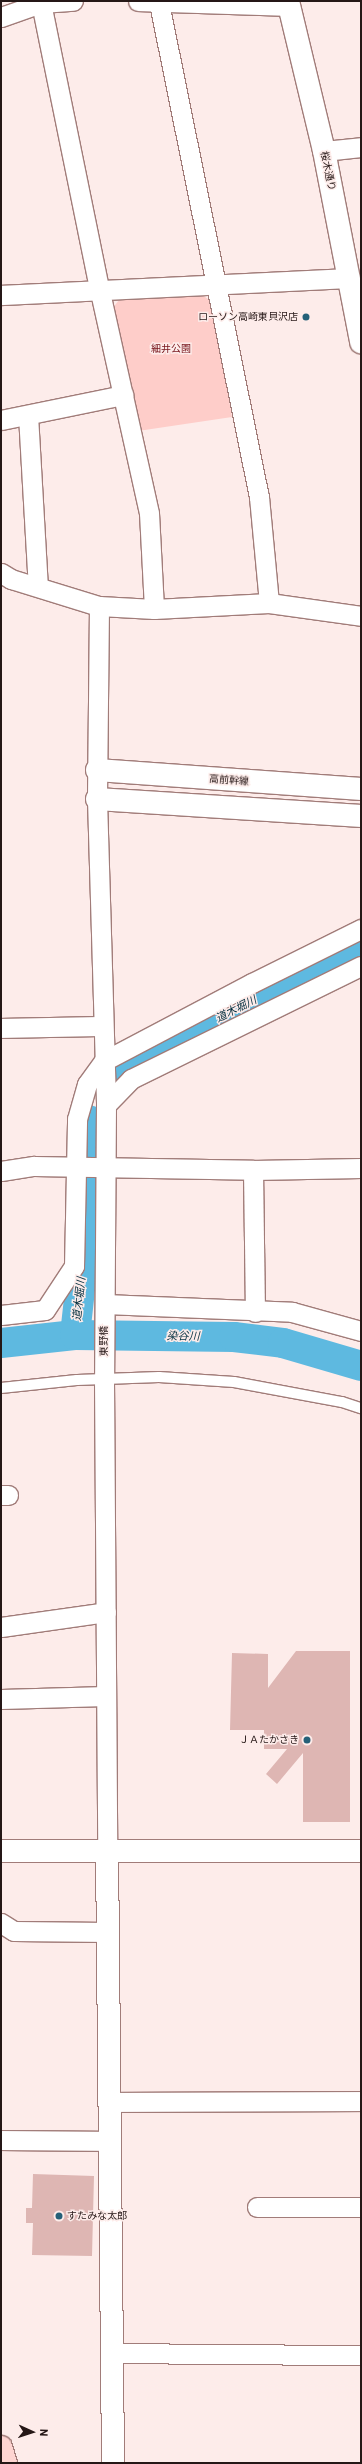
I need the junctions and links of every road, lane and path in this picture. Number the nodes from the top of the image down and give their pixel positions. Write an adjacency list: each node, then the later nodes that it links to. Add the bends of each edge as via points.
1 (72, 1): 3 (street)
2 (138, 1): 4 (street)
3 (41, 3): 6 (street); 11 (street)
4 (158, 3): 5 (street); 10 (street)
5 (288, 3): 8 (street, 桜木通り)
6 (1, 17)
7 (361, 147): 8 (street)
8 (324, 151): 9 (street, 桜木通り)
9 (356, 278): 10 (street); 13 (street, 桜木通り)
10 (216, 285): 11 (street); 19 (street, via 259,497)
11 (100, 292): 12 (street); 14 (street)
12 (1, 295)
13 (361, 342)
14 (123, 395): 15 (street); 21 (street, via 148,513)
15 (28, 415): 16 (street); 18 (street)
16 (1, 420)
17 (1, 573): 18 (street, via 11,579)
18 (38, 586): 20 (street)
19 (269, 603): 21 (street); 22 (street)
20 (99, 606): 21 (street); 23 (street)
21 (154, 609)
22 (361, 616)
23 (97, 770): 24 (street, 高前幹線); 25 (street)
24 (361, 790)
25 (97, 799): 26 (street); 29 (street)
26 (361, 816)
27 (361, 929): 31 (street)
28 (361, 966): 32 (street, via 131,1080)
29 (103, 1026): 30 (street); 31 (street)
30 (1, 1028)
31 (104, 1061): 32 (street); 33 (street, via 87,1084 78,1119)
32 (106, 1105): 33 (street)
33 (90, 1167): 35 (street); 36 (street, via 34,1166); 37 (street, 東野橋); 39 (street, via 74,1266 45,1310)
34 (361, 1168): 35 (street)
35 (253, 1170): 38 (street)
36 (1, 1171)
37 (105, 1308): 38 (street, via 177,1306); 41 (street, 東野橋)
38 (255, 1312): 40 (street, via 292,1312)
39 (1, 1315)
40 (361, 1331)
41 (104, 1375): 42 (lane); 43 (lane, via 234,1382); 44 (street, 東野橋)
42 (1, 1388)
43 (361, 1408)
44 (106, 1612): 45 (street); 46 (street, 東野橋)
45 (1, 1627)
46 (106, 1696): 47 (street); 48 (street, 東野橋)
47 (1, 1699)
48 (107, 1850): 49 (street); 50 (street); 52 (street)
49 (1, 1851)
50 (361, 1851)
51 (1, 1923): 52 (street, via 14,1931)
52 (108, 1932): 54 (street)
53 (361, 2101): 54 (street)
54 (111, 2102): 56 (street)
55 (1, 2140): 56 (street)
56 (111, 2141): 59 (street)
57 (257, 2207): 58 (street)
58 (361, 2207)
59 (110, 2353): 60 (street); 63 (street)
60 (361, 2355)
61 (1, 2447): 62 (main road)
62 (6, 2463)
63 (113, 2463)

